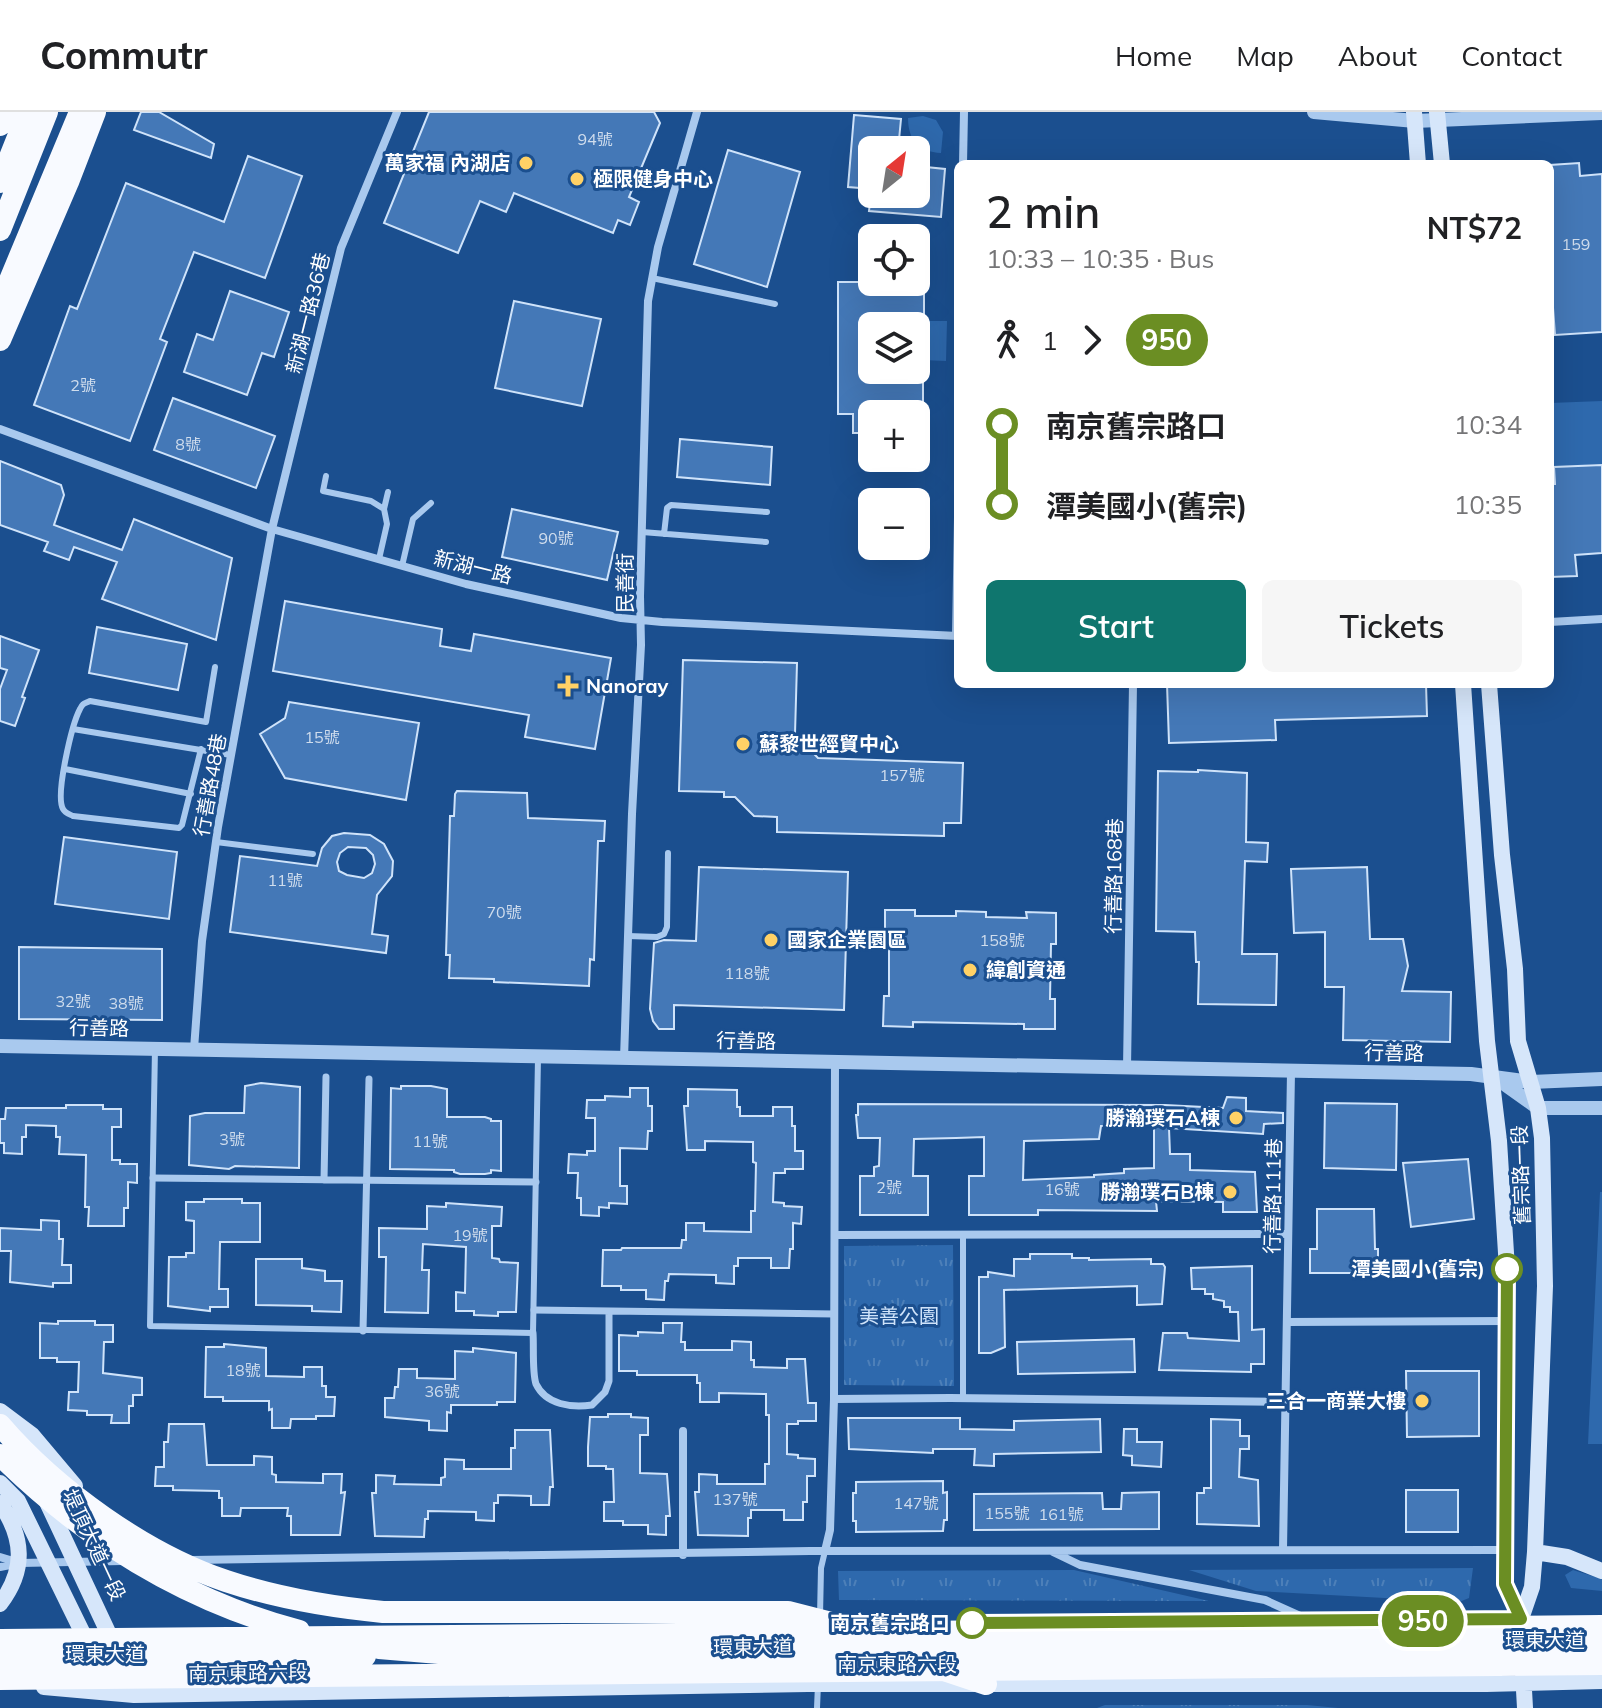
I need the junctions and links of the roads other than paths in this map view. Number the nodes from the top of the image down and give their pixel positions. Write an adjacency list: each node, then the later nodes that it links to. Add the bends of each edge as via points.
1 (5, 112): 14 (highway)
2 (28, 112): 18 (highway)
3 (47, 112): 19 (highway)
4 (70, 112): 21 (highway)
5 (80, 112): 22 (highway)
6 (95, 112): 24 (highway, bridge); 25 (street)
7 (397, 112): 32 (street, 新湖一路36巷, via 341,248)
8 (697, 112): 20 (street, 民善街)
9 (964, 112): 15 (street)
10 (1314, 112): 12 (street)
11 (1602, 113): 13 (street)
12 (1414, 116): 13 (street); 16 (main road)
13 (1438, 116): 17 (main road)
14 (0, 125)
15 (963, 160)
16 (1418, 160)
17 (1442, 160)
18 (0, 182)
19 (0, 230)
20 (652, 278): 23 (lane); 33 (street, 民善街)
21 (0, 287)
22 (0, 304)
23 (775, 304)
24 (0, 340)
25 (0, 353)
26 (0, 429): 32 (street, 新湖一路)
27 (326, 476): 30 (lane, via 323,491)
28 (388, 492): 30 (lane)
29 (431, 503): 37 (lane, via 413,519)
30 (384, 509): 36 (lane, via 387,524)
31 (767, 512): 34 (lane, via 671,505)
32 (272, 529): 36 (street, 新湖一路); 48 (street, 行善路48巷)
33 (642, 532): 34 (lane); 39 (street, 民善街)
34 (664, 534): 35 (lane)
35 (766, 542)
36 (379, 559): 37 (street, 新湖一路)
37 (402, 566): 39 (street, 新湖一路)
38 (1602, 619): 40 (street)
39 (641, 621): 41 (street, 新湖一路); 54 (street, 民善街)
40 (1554, 622)
41 (954, 636)
42 (215, 667): 46 (lane, via 206,722 90,701 81,707)
43 (1133, 688): 61 (street, 行善路168巷)
44 (1463, 688): 63 (main road, 舊宗路一段)
45 (1489, 688): 67 (main road, 舊宗路一段, via 1518,1041)
46 (73, 729): 47 (lane); 49 (lane)
47 (201, 749): 48 (lane); 50 (lane)
48 (231, 755): 51 (street, 行善路48巷)
49 (65, 769): 50 (lane); 50 (lane, via 62,806 73,816 179,828)
50 (191, 794)
51 (216, 842): 53 (lane); 57 (street, 行善路48巷)
52 (668, 853): 54 (lane, via 664,934)
53 (313, 854)
54 (628, 936): 59 (street, 民善街)
55 (0, 1046): 56 (street, 行善路)
56 (155, 1048): 57 (street, 行善路); 70 (lane)
57 (194, 1049): 58 (street, 行善路)
58 (538, 1057): 59 (street, 行善路); 73 (lane)
59 (624, 1059): 60 (street, 行善路)
60 (835, 1062): 61 (street, 行善路); 76 (street)
61 (1127, 1068): 62 (street, 行善路)
62 (1291, 1072): 63 (street, 行善路); 75 (street, 行善路111巷)
63 (1492, 1075): 67 (street, 行善路); 68 (street); 80 (main road, 舊宗路一段)
64 (326, 1077): 71 (street)
65 (369, 1079): 72 (street)
66 (1602, 1079): 67 (street, 行善路)
67 (1531, 1082): 68 (main road, 舊宗路一段)
68 (1538, 1108): 69 (street); 97 (main road, 舊宗路一段, via 1545,1286)
69 (1602, 1108)
70 (153, 1178): 71 (street); 82 (lane, via 150,1326)
71 (324, 1180): 72 (street)
72 (368, 1180): 73 (street); 82 (street)
73 (536, 1182): 77 (lane)
74 (963, 1234): 75 (street); 76 (street); 85 (lane)
75 (1288, 1234): 81 (street, 行善路111巷)
76 (835, 1235): 79 (street)
77 (534, 1310): 78 (street); 83 (lane)
78 (609, 1312): 79 (street); 83 (street, via 609,1381 592,1405 566,1406 536,1383)
79 (834, 1314): 84 (street)
80 (1508, 1321): 81 (street); 94 (main road, 舊宗路一段)
81 (1287, 1322): 86 (street, 行善路111巷)
82 (363, 1331): 83 (lane)
83 (533, 1333)
84 (834, 1399): 85 (street); 95 (street)
85 (963, 1399): 86 (street)
86 (1287, 1402): 93 (street, 行善路111巷)
87 (0, 1411): 100 (main road, via 32,1435 85,1498 118,1525)
88 (0, 1423): 101 (main road, 堤頂大道一段, via 23,1453); 113 (highway, bridge, via 61,1484 115,1525 224,1581 283,1597 383,1612 788,1612)
89 (683, 1431): 98 (street)
90 (0, 1455): 124 (highway, bridge, via 82,1528 124,1556 222,1604 338,1641 475,1656 1056,1652)
91 (0, 1483): 103 (main road, via 18,1501)
92 (0, 1503): 102 (main road, via 18,1542)
93 (1283, 1549): 94 (street); 96 (street)
94 (1507, 1550): 108 (main road, 舊宗路一段, via 1505,1584)
95 (825, 1551): 96 (street); 98 (street); 111 (lane)
96 (1050, 1551): 109 (street, via 1080,1565 1265,1600)
97 (1535, 1552): 105 (main road); 108 (main road, 舊宗路一段, via 1532,1587)
98 (683, 1555): 100 (street)
99 (0, 1557): 102 (street)
100 (194, 1560): 101 (street)
101 (75, 1562): 103 (street); 114 (main road, 堤頂大道一段)
102 (20, 1563): 103 (street); 104 (street); 106 (main road)
103 (50, 1563): 115 (main road)
104 (0, 1567)
105 (1602, 1571)
106 (0, 1604)
107 (1602, 1617): 108 (main road, 南京東路六段)
108 (1521, 1619): 109 (main road, 南京東路六段); 118 (main road, 舊宗路一段)
109 (1309, 1620): 111 (main road, 南京東路六段)
110 (745, 1624): 111 (main road, 南京東路六段); 114 (main road, 南京東路六段); 121 (highway)
111 (820, 1624): 119 (lane)
112 (1602, 1626): 113 (highway, 環東大道, bridge)
113 (861, 1631): 116 (highway, 環東大道, bridge)
114 (111, 1637): 115 (main road, 南京東路六段); 130 (main road, 堤頂大道一段)
115 (86, 1639): 116 (main road, 南京東路六段); 130 (main road)
116 (0, 1640)
117 (1602, 1646): 118 (highway)
118 (1522, 1647): 120 (highway); 127 (main road, 舊宗路一段)
119 (819, 1653): 120 (highway); 121 (highway); 128 (lane)
120 (893, 1653): 129 (highway)
121 (701, 1654): 122 (highway, bridge)
122 (0, 1659)
123 (1602, 1664): 124 (highway, 環東大道, bridge)
124 (1132, 1667): 125 (highway, 環東大道, bridge)
125 (0, 1681): 130 (main road, 南京東路六段)
126 (1602, 1681): 127 (main road, 南京東路六段)
127 (1523, 1683): 129 (main road, 南京東路六段); 132 (main road, 舊宗路一段)
128 (818, 1684): 129 (main road, 南京東路六段); 130 (main road, 南京東路六段); 131 (lane)
129 (986, 1684)
130 (123, 1700)
131 (817, 1708)
132 (1525, 1708)

